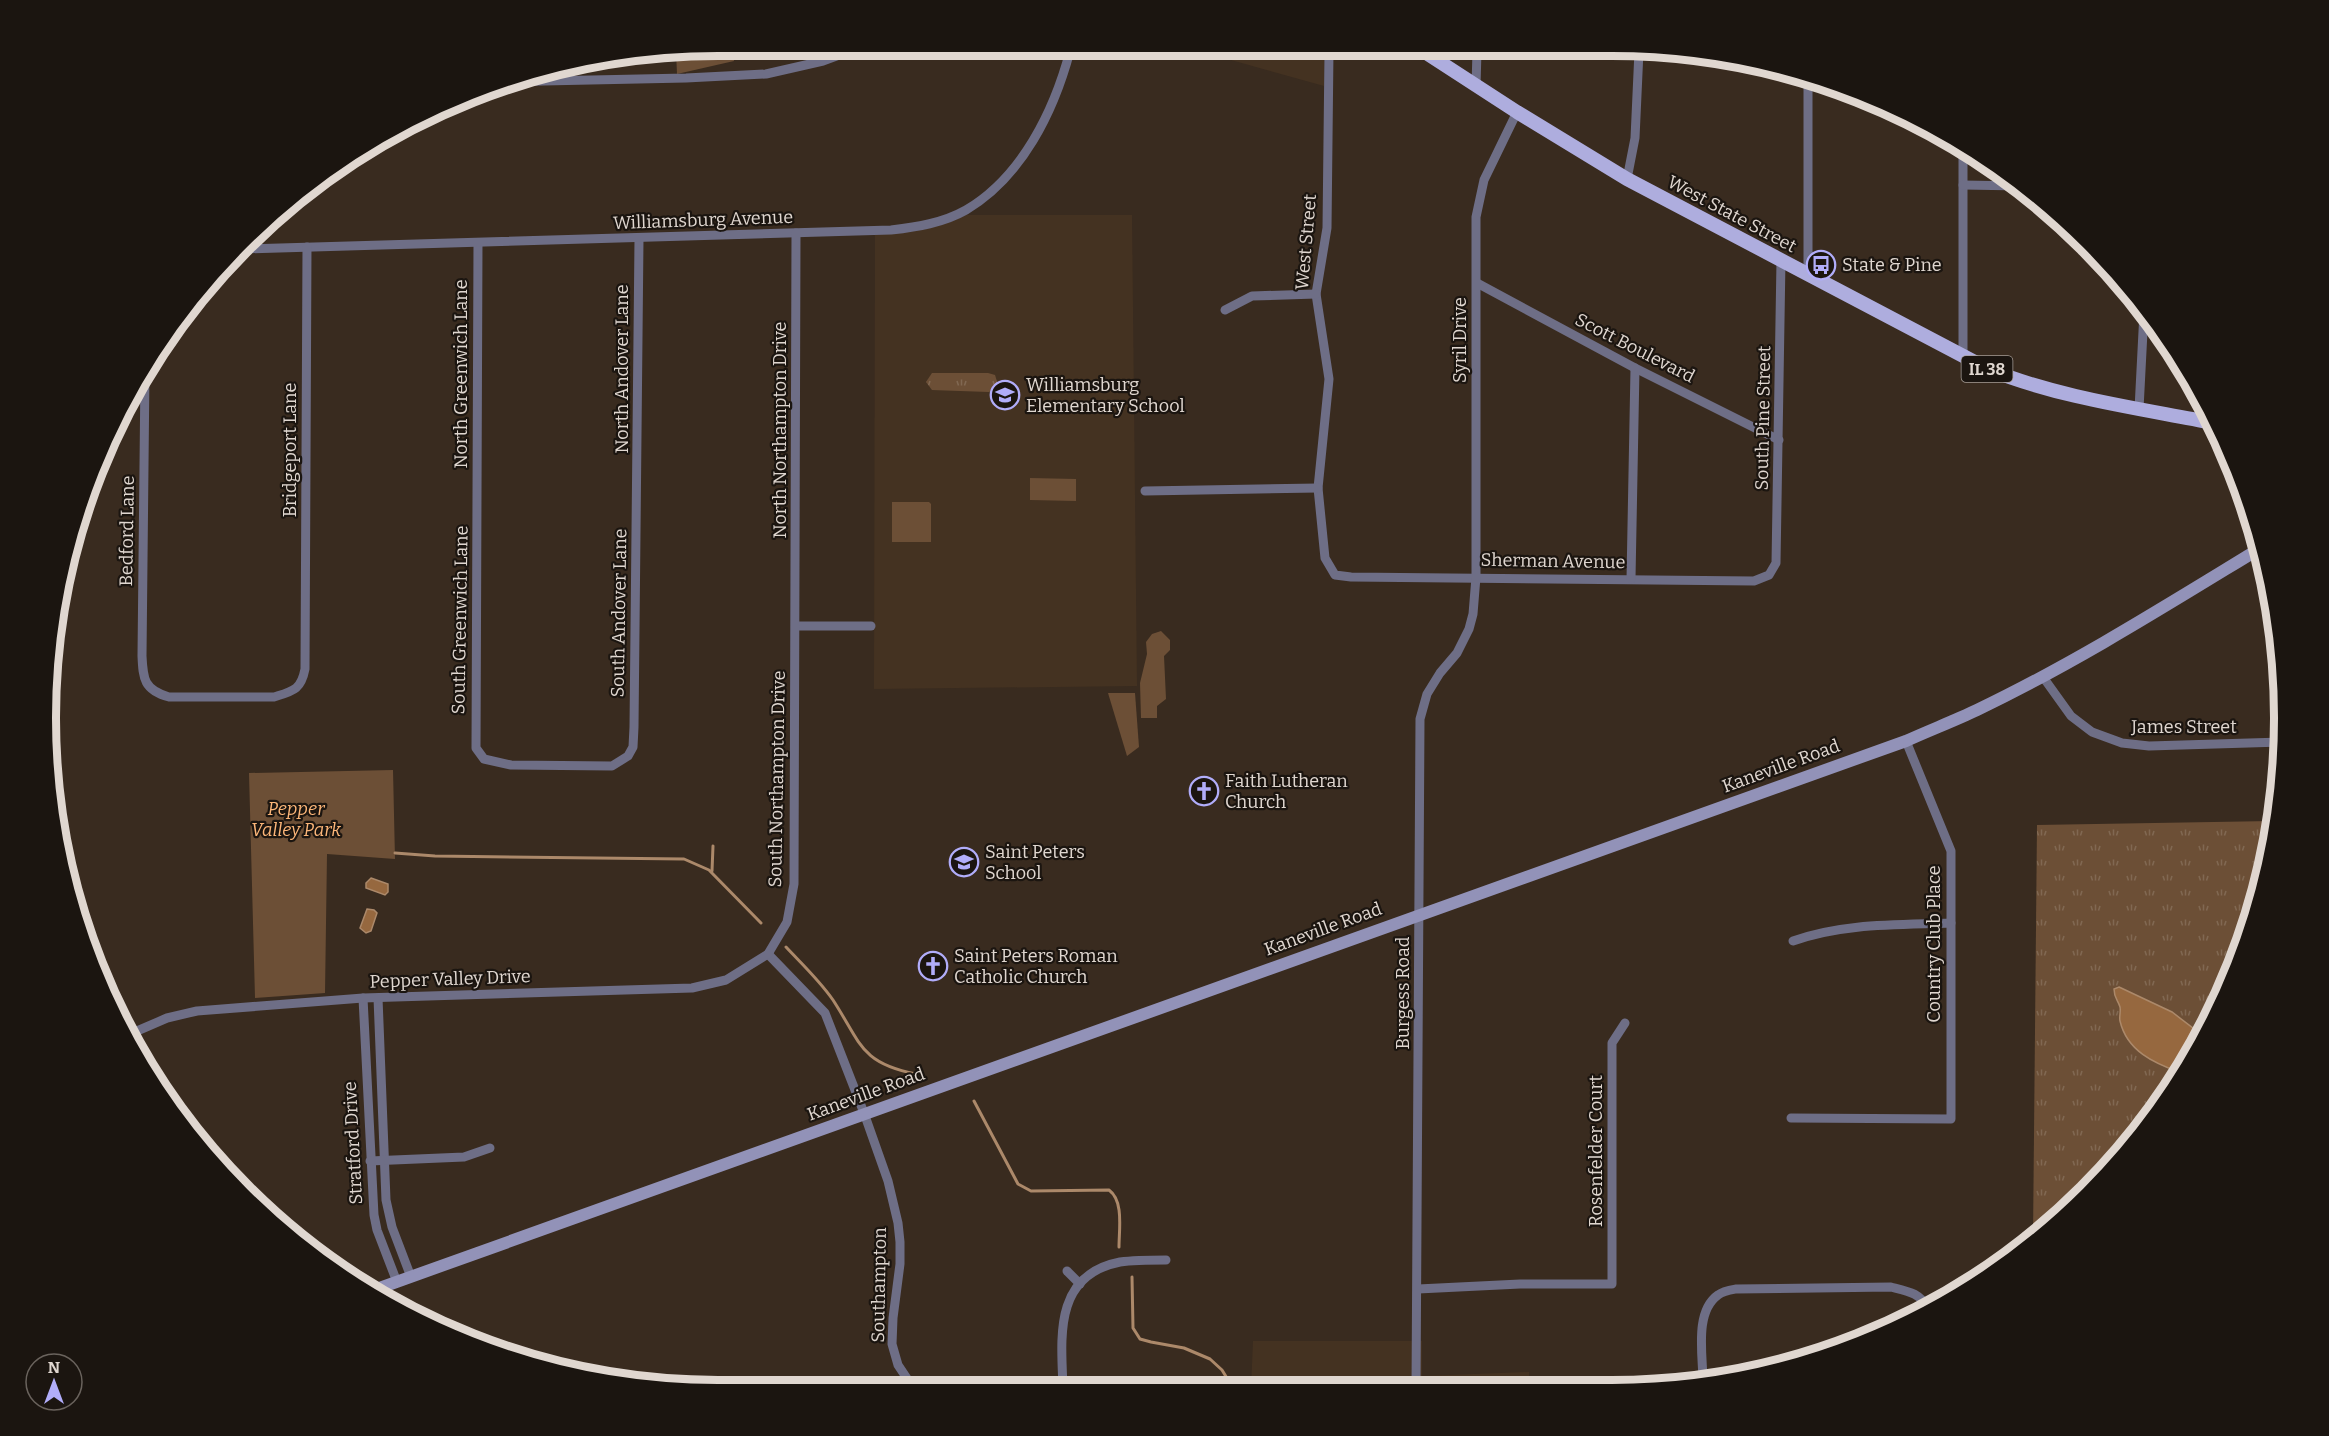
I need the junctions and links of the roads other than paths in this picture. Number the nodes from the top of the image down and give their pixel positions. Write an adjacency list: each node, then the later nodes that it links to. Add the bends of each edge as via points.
1 (836, 56): 7 (street, via 766,74)
2 (1068, 56): 15 (street, Williamsburg Avenue, via 1047,117 1032,142 992,190 966,210 920,226 891,230)
3 (1329, 56): 23 (street, West Street, via 1327,228)
4 (1431, 56): 8 (main road, West State Street / IL 38)
5 (1477, 56): 8 (street)
6 (1639, 57): 12 (street, via 1635,138)
7 (544, 79)
8 (1476, 86): 10 (main road, West State Street / IL 38)
9 (1808, 86): 21 (street)
10 (1516, 112): 12 (main road, West State Street / IL 38); 22 (street, Syril Drive, via 1487,171 1479,197)
11 (1963, 157): 13 (street)
12 (1627, 179): 20 (main road, West State Street / IL 38)
13 (1963, 185): 14 (street); 26 (street)
14 (2005, 186)
15 (796, 233): 16 (street, Williamsburg Avenue); 41 (street, North Northampton Drive)
16 (639, 239): 17 (street, Williamsburg Avenue); 34 (street, North Andover Lane)
17 (478, 243): 18 (street, Williamsburg Avenue); 35 (street, North Greenwich Lane)
18 (307, 247): 19 (street, Williamsburg Avenue); 43 (street, Bridgeport Lane, via 303,679 298,688 274,697 169,697 147,685)
19 (251, 249)
20 (1781, 260): 21 (main road, West State Street / IL 38); 31 (street, South Pine Street)
21 (1808, 274): 26 (main road, West State Street / IL 38)
22 (1477, 284): 27 (street, Scott Boulevard); 39 (street, Syril Drive)
23 (1316, 294): 24 (street, via 1252,296); 32 (street, West Street, via 1329,379)
24 (1225, 310)
25 (2143, 324): 29 (street)
26 (1963, 356): 29 (main road, West State Street / IL 38, via 2022,383)
27 (1635, 368): 31 (street, Scott Boulevard); 40 (street)
28 (145, 386): 43 (street, Bedford Lane)
29 (2139, 409): 30 (main road, West State Street / IL 38)
30 (2203, 421)
31 (1779, 440): 38 (street, South Pine Street, via 1776,563)
32 (1318, 488): 33 (street); 37 (street, West Street, via 1325,558)
33 (1145, 491)
34 (637, 500): 45 (street, South Andover Lane, via 634,727 633,747 628,756 612,766 494,763 484,759 476,748)
35 (477, 505): 45 (street, South Greenwich Lane)
36 (2252, 553): 44 (main road, Kaneville Road)
37 (1335, 575): 39 (street, Sherman Avenue)
38 (1769, 575): 40 (street, Sherman Avenue, via 1754,581)
39 (1476, 577): 40 (street, Sherman Avenue); 48 (street, Burgess Road, via 1469,629 1427,694 1420,719)
40 (1631, 579)
41 (796, 626): 42 (street); 51 (street, South Northampton Drive, via 794,884 787,922)
42 (871, 626)
43 (142, 656)
44 (2043, 677): 46 (main road, Kaneville Road); 47 (street, James Street, via 2071,717 2092,732 2122,743 2149,746)
45 (475, 735)
46 (1906, 741): 48 (main road, Kaneville Road); 49 (street, Country Club Place, via 1950,851)
47 (2273, 742)
48 (1420, 914): 56 (main road, Kaneville Road); 67 (street, Burgess Road)
49 (1950, 923): 50 (street, via 1866,927 1815,933); 57 (street, Country Club Place, via 1950,1119)
50 (1793, 941)
51 (768, 954): 53 (street, Pepper Valley Drive, via 726,980 692,988); 56 (street, via 825,1013)
52 (363, 998): 53 (street, Pepper Valley Drive); 55 (street, Pepper Valley Drive, via 197,1011); 60 (street, Stratford Drive)
53 (378, 998): 59 (street, Stratford Drive)
54 (1625, 1023): 67 (street, Rosenfelder Court, via 1612,1043 1612,1284)
55 (135, 1032)
56 (864, 1113): 63 (main road, Kaneville Road); 70 (street, Southampton, via 898,1223 900,1264 892,1344 898,1365)
57 (1791, 1118)
58 (490, 1148): 59 (street, via 464,1157)
59 (385, 1160): 60 (street); 63 (street, Stratford Drive, via 389,1215)
60 (370, 1161): 64 (street, Stratford Drive, via 377,1230)
61 (1166, 1260): 65 (street, via 1119,1263 1093,1273)
62 (1067, 1271): 65 (street)
63 (411, 1277): 64 (main road, Kaneville Road)
64 (397, 1282): 66 (main road, Kaneville Road)
65 (1080, 1284): 71 (street, via 1069,1298 1062,1324)
66 (380, 1288)
67 (1418, 1289): 72 (street, Burgess Road)
68 (1924, 1301): 69 (street, via 1912,1292 1892,1287 1736,1289 1720,1293 1704,1316)
69 (1703, 1374)
70 (908, 1380)
71 (1064, 1380)
72 (1416, 1380)

